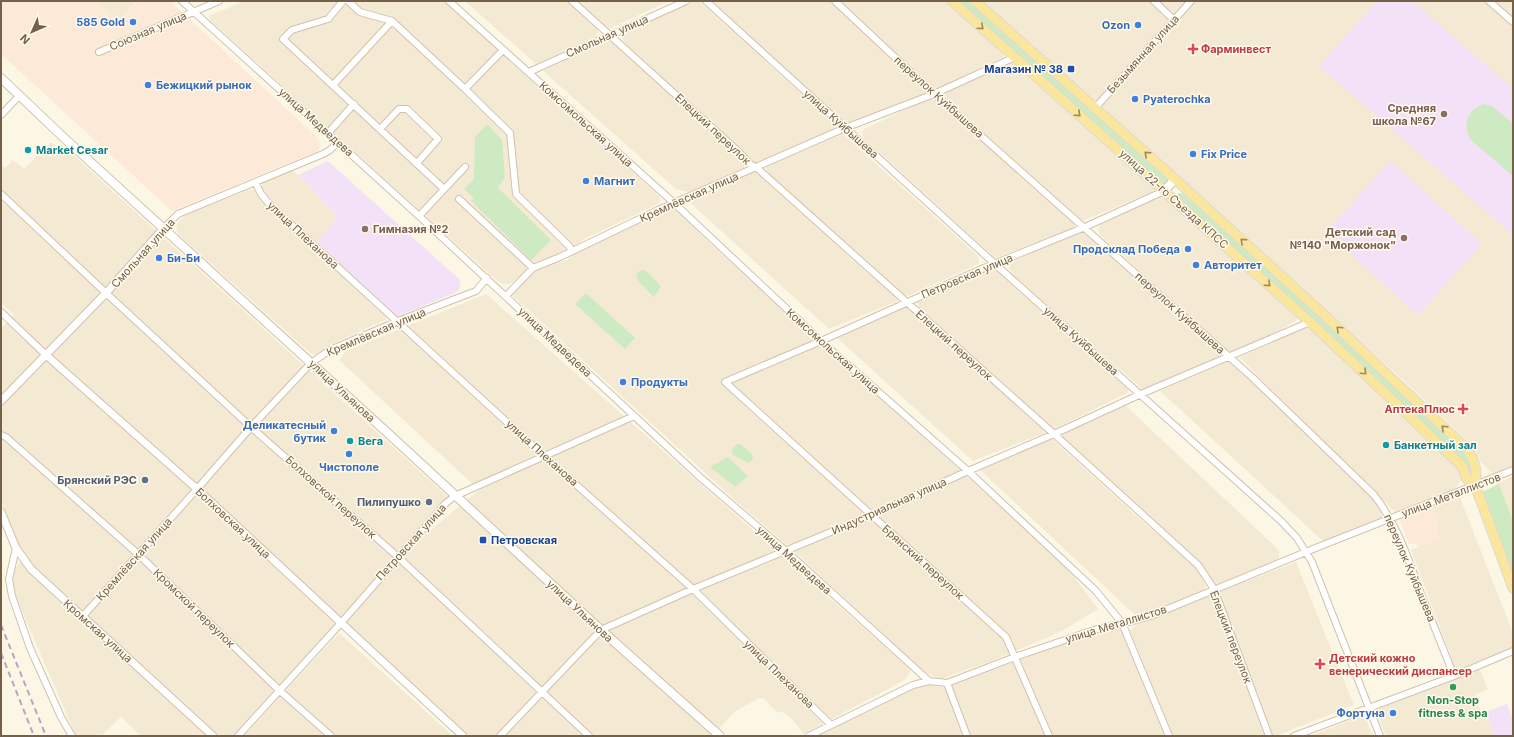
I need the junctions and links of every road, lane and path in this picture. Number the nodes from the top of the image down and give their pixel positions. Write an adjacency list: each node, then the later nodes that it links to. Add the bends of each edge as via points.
1 (182, 1): 15 (street, улица Медведева)
2 (219, 1): 15 (street, Союзная улица)
3 (343, 1): 25 (street, via 328,18 292,30 283,39)
4 (348, 1): 17 (street, via 360,12)
5 (449, 1): 20 (street, Комсомольская улица)
6 (572, 1): 19 (street, Елецкий переулок)
7 (686, 1): 19 (street, Смольная улица)
8 (706, 1): 32 (street, улица Куйбышева)
9 (835, 1): 27 (street, переулок Куйбышева)
10 (952, 1): 22 (main road, улица 22-го Съезда КПСС, one-way to 22)
11 (975, 1): 30 (main road, улица 22-го Съезда КПСС)
12 (1154, 1): 16 (street)
13 (1191, 1): 16 (street, Безымянная улица)
14 (1489, 1): 18 (street)
15 (194, 12): 21 (street, Союзная улица); 34 (street, улица Медведева)
16 (1174, 20): 30 (street, Безымянная улица)
17 (392, 21): 25 (street); 26 (street)
18 (1513, 22)
19 (610, 35): 23 (street, Смольная улица); 38 (street, Елецкий переулок)
20 (503, 50): 23 (street, Комсомольская улица); 26 (street)
21 (99, 52)
22 (1015, 57): 27 (street, Кремлёвская улица); 42 (main road, улица 22-го Съезда КПСС, one-way to 42)
23 (529, 72): 45 (street, Комсомольская улица)
24 (1, 78): 28 (main road, улица Ульянова)
25 (333, 85): 29 (street)
26 (466, 89): 49 (street, via 510,133 516,194)
27 (934, 94): 32 (street, Кремлёвская улица); 47 (street, переулок Куйбышева)
28 (19, 96): 31 (street); 48 (main road, улица Ульянова)
29 (354, 104): 33 (street); 34 (street)
30 (1095, 108): 39 (main road, улица 22-го Съезда КПСС, one-way to 30)
31 (1, 115)
32 (845, 128): 38 (street, Кремлёвская улица); 50 (street, улица Куйбышева)
33 (380, 129): 36 (street); 36 (street, via 399,109 407,109 438,139)
34 (328, 133): 35 (street, улица Медведева)
35 (338, 142): 40 (street, Смольная улица, via 323,154); 46 (street, улица Медведева)
36 (417, 163): 41 (street)
37 (465, 167): 41 (street)
38 (757, 168): 45 (street, Кремлёвская улица); 55 (street, Елецкий переулок)
39 (1175, 179): 42 (main road); 73 (main road, улица 22-го Съезда КПСС, one-way to 39, via 1475,463 1467,450)
40 (254, 182): 48 (street, Смольная улица, via 178,214); 57 (street, улица Плеханова, via 271,206)
41 (444, 189): 46 (street)
42 (1164, 191): 47 (street, Петровская улица); 58 (main road, улица 22-го Съезда КПСС, one-way to 58)
43 (1, 194): 53 (street, Болховской переулок)
44 (459, 198): 51 (street)
45 (674, 203): 49 (street, Кремлёвская улица); 59 (street, Комсомольская улица)
46 (419, 216): 52 (street, улица Медведева)
47 (1085, 227): 50 (street, Петровская улица); 61 (street, переулок Куйбышева)
48 (163, 228): 53 (street, Смольная улица); 62 (main road, улица Ульянова)
49 (572, 251): 51 (street, Кремлёвская улица)
50 (995, 264): 55 (street, Петровская улица); 64 (street, улица Куйбышева)
51 (533, 268): 54 (street, Кремлёвская улица)
52 (488, 278): 54 (street, улица Медведева); 57 (street, Кремлёвская улица, via 476,291)
53 (106, 293): 60 (street, Смольная улица); 67 (street, Болховской переулок)
54 (506, 296): 66 (street, улица Медведева)
55 (906, 302): 59 (street, Петровская улица); 68 (street, Елецкий переулок)
56 (1, 312): 60 (street, Болховская улица)
57 (398, 321): 62 (street, Кремлёвская улица, via 330,350); 70 (street, улица Плеханова)
58 (1310, 322): 61 (street, Индустриальная улица); 73 (main road, улица 22-го Съезда КПСС, one-way to 73, via 1462,466 1467,479)
59 (822, 341): 63 (street, Петровская улица); 72 (street, Комсомольская улица)
60 (46, 355): 65 (street, Смольная улица); 74 (street, Болховская улица)
61 (1228, 356): 64 (street, Индустриальная улица); 78 (street, переулок Куйбышева, via 1374,495)
62 (311, 363): 67 (street, Кремлёвская улица); 75 (main road, улица Ульянова)
63 (725, 382): 77 (street, Брянский переулок)
64 (1141, 394): 68 (street, Индустриальная улица); 81 (street, улица Куйбышева, via 1281,521)
65 (1, 402)
66 (634, 416): 70 (street, Петровская улица); 80 (street, улица Медведева)
67 (251, 427): 74 (street, Кремлёвская улица); 83 (street, Болховской переулок)
68 (1054, 434): 72 (street, Индустриальная улица); 86 (street, Елецкий переулок, via 1189,557)
69 (1, 435): 82 (street, Кромской переулок)
70 (544, 456): 75 (street, Петровская улица); 85 (street, улица Плеханова)
71 (1513, 470): 73 (street, улица Металлистов)
72 (968, 471): 77 (street, Индустриальная улица); 89 (street, Комсомольская улица, via 1096,591)
73 (1475, 485): 78 (street, улица Металлистов); 84 (main road, улица 22-го Съезда КПСС)
74 (197, 489): 82 (street, Кремлёвская улица); 88 (street, Болховская улица)
75 (455, 496): 83 (street, Петровская улица); 90 (main road, улица Ульянова)
76 (1, 512): 79 (street, Кромская улица)
77 (872, 515): 80 (street, Индустриальная улица); 92 (street, Брянский переулок, via 1006,637)
78 (1390, 519): 81 (street, улица Металлистов); 93 (street, переулок Куйбышева, via 1409,560)
79 (16, 548): 87 (street, Кромская улица, via 31,569); 100 (street, via 9,579 12,596 30,648)
80 (785, 550): 85 (street, Индустриальная улица); 94 (street, улица Медведева)
81 (1307, 552): 86 (street, улица Металлистов); 98 (street, улица Куйбышева)
82 (138, 554): 87 (street, Кремлёвская улица); 96 (street, Кромской переулок)
83 (398, 557): 88 (street, Петровская улица); 97 (street, Болховской переулок)
84 (1513, 588)
85 (693, 589): 90 (street, Индустриальная улица); 99 (street, улица Плеханова)
86 (1214, 590): 89 (street, улица Металлистов, via 1153,615); 112 (street, Елецкий переулок)
87 (83, 616): 101 (street, Кромская улица)
88 (341, 623): 96 (street, Петровская улица); 104 (street, Болховская улица)
89 (1122, 623): 92 (street, улица Металлистов); 111 (street, Комсомольская улица)
90 (601, 630): 97 (street, Индустриальная улица); 107 (main road, улица Ульянова)
91 (1513, 651): 93 (street)
92 (1015, 657): 95 (street, улица Металлистов); 110 (street, Брянский переулок)
93 (1454, 676): 98 (street)
94 (928, 681): 95 (street, улица Металлистов); 99 (street, улица Металлистов, via 907,687)
95 (947, 683): 109 (street)
96 (280, 690): 102 (street, Петровская улица); 103 (street, Кромской переулок)
97 (542, 692): 105 (street, Индустриальная улица); 106 (street, Болховской переулок)
98 (1369, 708): 113 (street); 114 (street, улица Куйбышева)
99 (831, 725): 108 (street, улица Металлистов)
100 (72, 736)
101 (213, 736)
102 (238, 736)
103 (331, 736)
104 (463, 736)
105 (500, 736)
106 (589, 736)
107 (720, 736)
108 (809, 736)
109 (967, 736)
110 (1049, 736)
111 (1169, 736)
112 (1269, 736)
113 (1294, 736)
114 (1380, 736)

